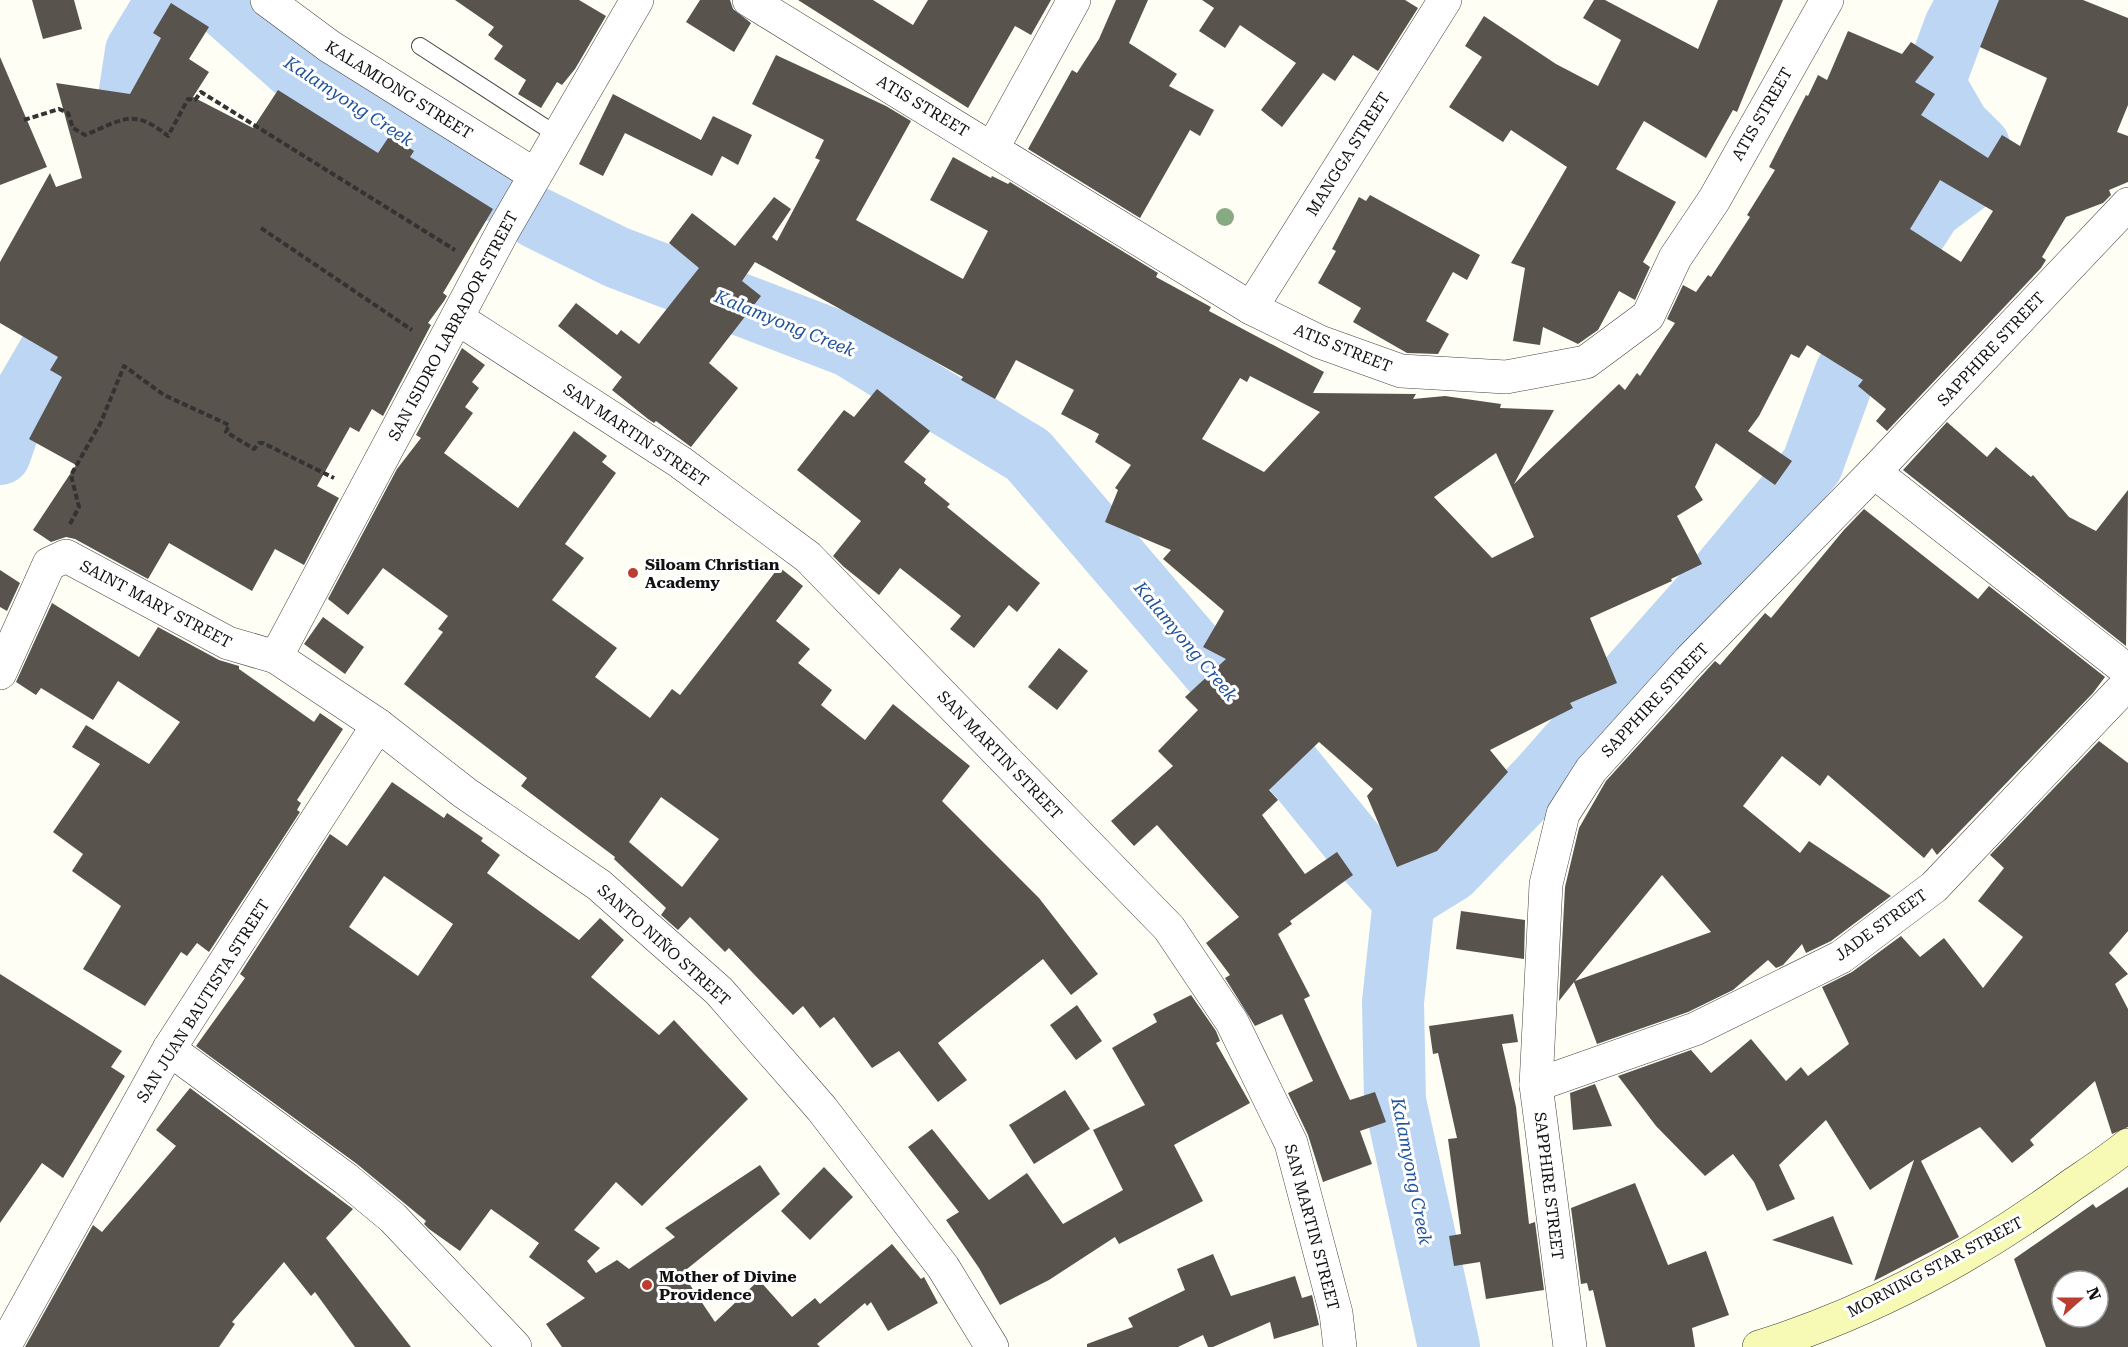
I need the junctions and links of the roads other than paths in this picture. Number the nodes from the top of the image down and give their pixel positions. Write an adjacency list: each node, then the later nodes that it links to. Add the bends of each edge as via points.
1 (267, 0): 10 (street, KALAMIONG STREET, via 329,46)
2 (637, 0): 8 (street, SAN ISIDRO LABRADOR STREET)
3 (749, 0): 9 (street, ATIS STREET)
4 (1074, 0): 9 (street)
5 (1445, 0): 12 (street, MANGGA STREET)
6 (1827, 0): 12 (street, ATIS STREET, via 1714,200 1675,258 1648,316 1586,362 1506,377 1401,371 1320,342)
7 (420, 46): 8 (lane)
8 (557, 135): 10 (street, SAN ISIDRO LABRADOR STREET)
9 (992, 149): 12 (street, ATIS STREET)
10 (535, 175): 13 (street, SAN ISIDRO LABRADOR STREET)
11 (2128, 204): 14 (street, SAPPHIRE STREET)
12 (1251, 308)
13 (457, 318): 15 (street, SAN ISIDRO LABRADOR STREET); 26 (street, SAN MARTIN STREET, via 680,462 808,558 1169,927 1232,1022 1291,1143 1336,1313)
14 (1875, 472): 16 (street); 21 (street, SAPPHIRE STREET, via 1689,661 1591,770 1563,814 1546,884)
15 (276, 657): 17 (street, SAINT MARY STREET, via 228,644 66,556 49,564); 19 (street, SANTO NIÑO STREET)
16 (2128, 671)
17 (0, 673)
18 (2128, 683): 21 (street, JADE STREET, via 1934,887 1841,957 1695,1029)
19 (378, 725): 20 (street, SAN JUAN BAUTISTA STREET); 25 (street, SANTO NIÑO STREET, via 465,793 599,885 719,991 829,1118 943,1267)
20 (169, 1049): 23 (street, SAN JUAN BAUTISTA STREET); 24 (street, via 393,1218)
21 (1536, 1085): 27 (street, SAPPHIRE STREET)
22 (2128, 1145): 28 (street, MORNING STAR STREET, via 2014,1227 1868,1306)
23 (4, 1347)
24 (515, 1347)
25 (992, 1347)
26 (1340, 1347)
27 (1570, 1347)
28 (1759, 1347)

